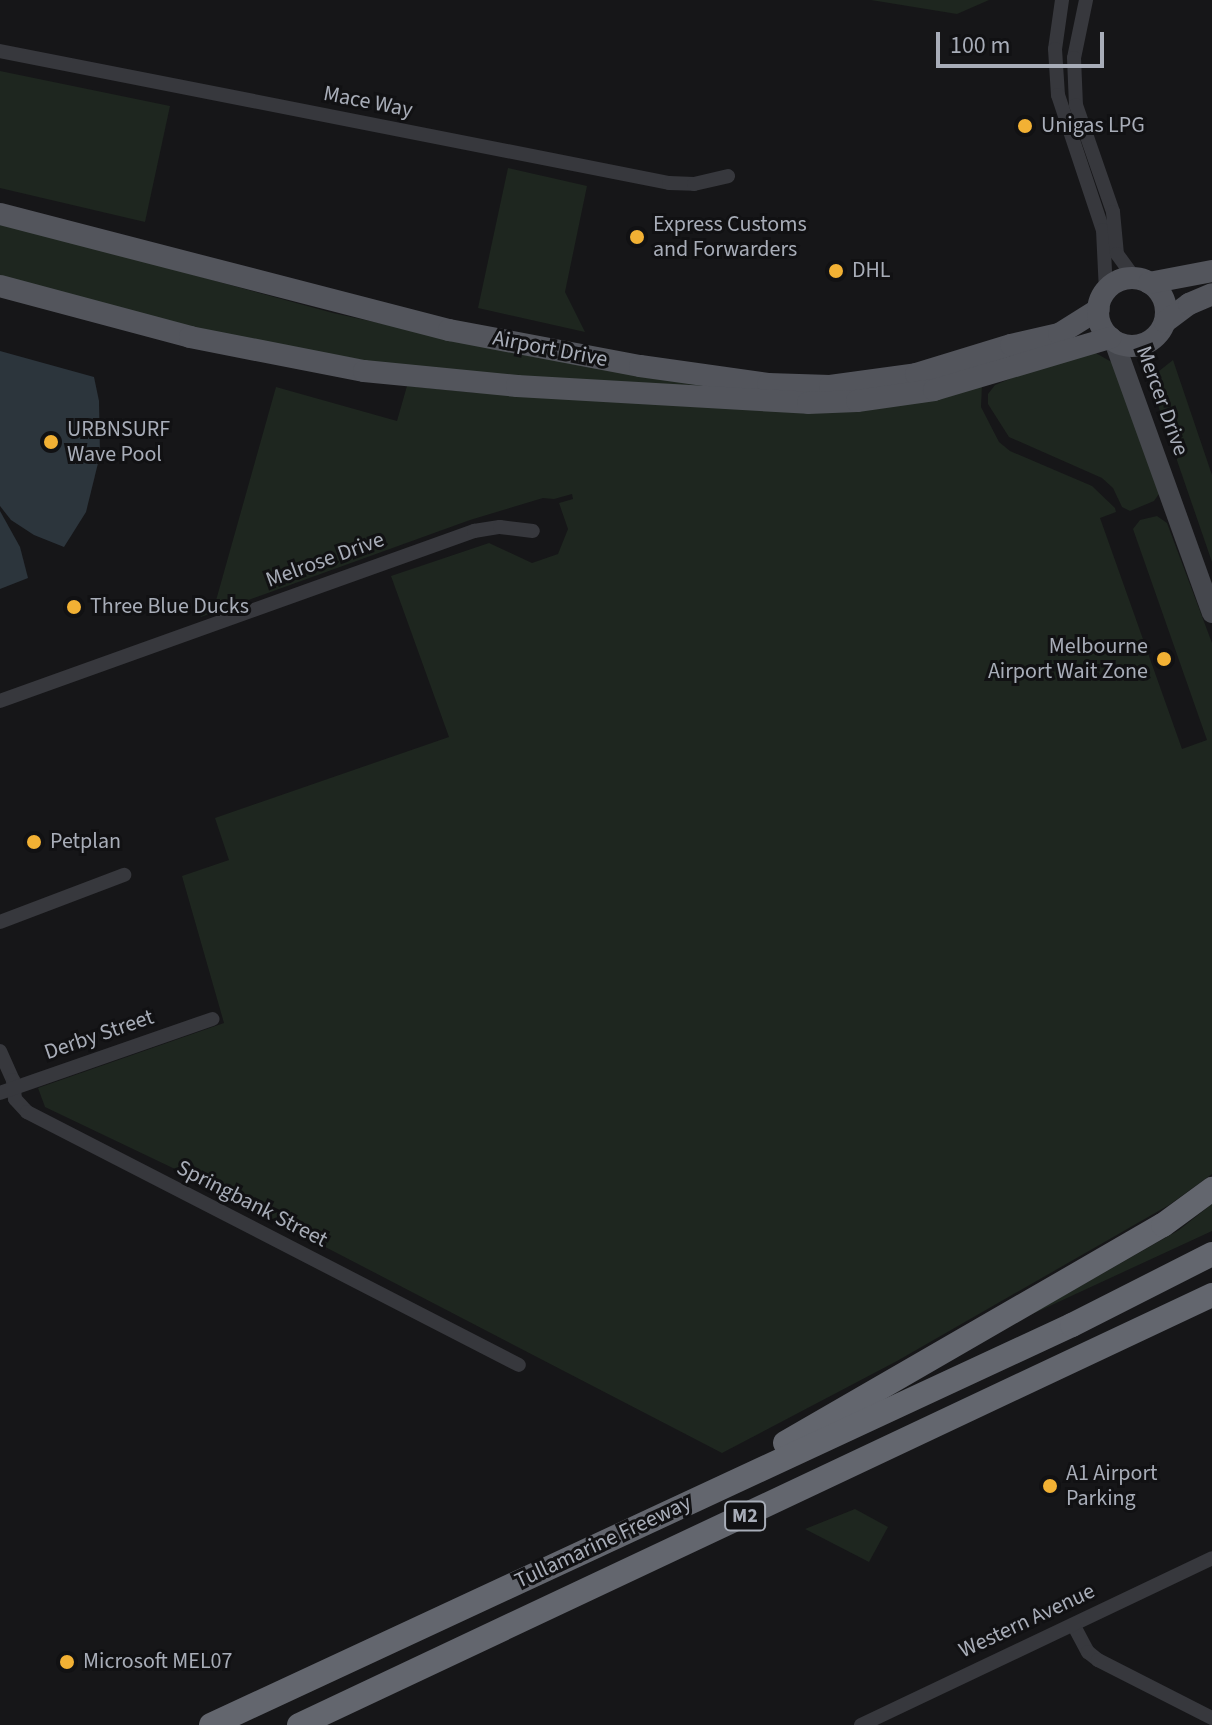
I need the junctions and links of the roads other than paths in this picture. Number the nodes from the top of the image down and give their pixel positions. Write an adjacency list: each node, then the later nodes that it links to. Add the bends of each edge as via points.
1 (1062, 0): 10 (street, via 1055,49 1058,95 1103,230)
2 (1086, 0): 7 (street, via 1074,58 1076,105 1113,212 1117,254)
3 (0, 51): 4 (street, Mace Way, via 669,183)
4 (728, 176)
5 (0, 214): 10 (main road, Airport Drive, via 449,330 768,384 844,385 916,374 1063,333)
6 (1212, 271): 7 (main road)
7 (1142, 281): 10 (main road, via 1124,280); 11 (main road, via 1163,300)
8 (0, 286): 12 (main road, Airport Drive, via 190,337 364,371 492,385 808,403 934,390)
9 (1212, 294): 11 (main road)
10 (1102, 300): 12 (main road, via 1100,322)
11 (1165, 322): 12 (main road, via 1147,343 1128,346)
12 (1112, 340): 14 (street, Mercer Drive)
13 (533, 531): 15 (street, Melrose Drive, via 474,531)
14 (1212, 613)
15 (0, 701)
16 (124, 875): 17 (street)
17 (0, 922)
18 (212, 1019): 20 (street, Derby Street)
19 (0, 1051): 20 (street, Springbank Street)
20 (7, 1090): 24 (street, Springbank Street, via 37,1118)
21 (1212, 1189): 25 (highway, via 1163,1225)
22 (1212, 1254): 25 (highway, Tullamarine Freeway / M2, via 1072,1325)
23 (1212, 1295): 30 (highway, Tullamarine Freeway / M2)
24 (519, 1365)
25 (680, 1506): 29 (highway, Tullamarine Freeway / M2)
26 (1212, 1558): 27 (street, Western Avenue)
27 (1074, 1626): 28 (street, via 1098,1660); 31 (street, Western Avenue)
28 (1212, 1718)
29 (211, 1725)
30 (299, 1725)
31 (861, 1725)

